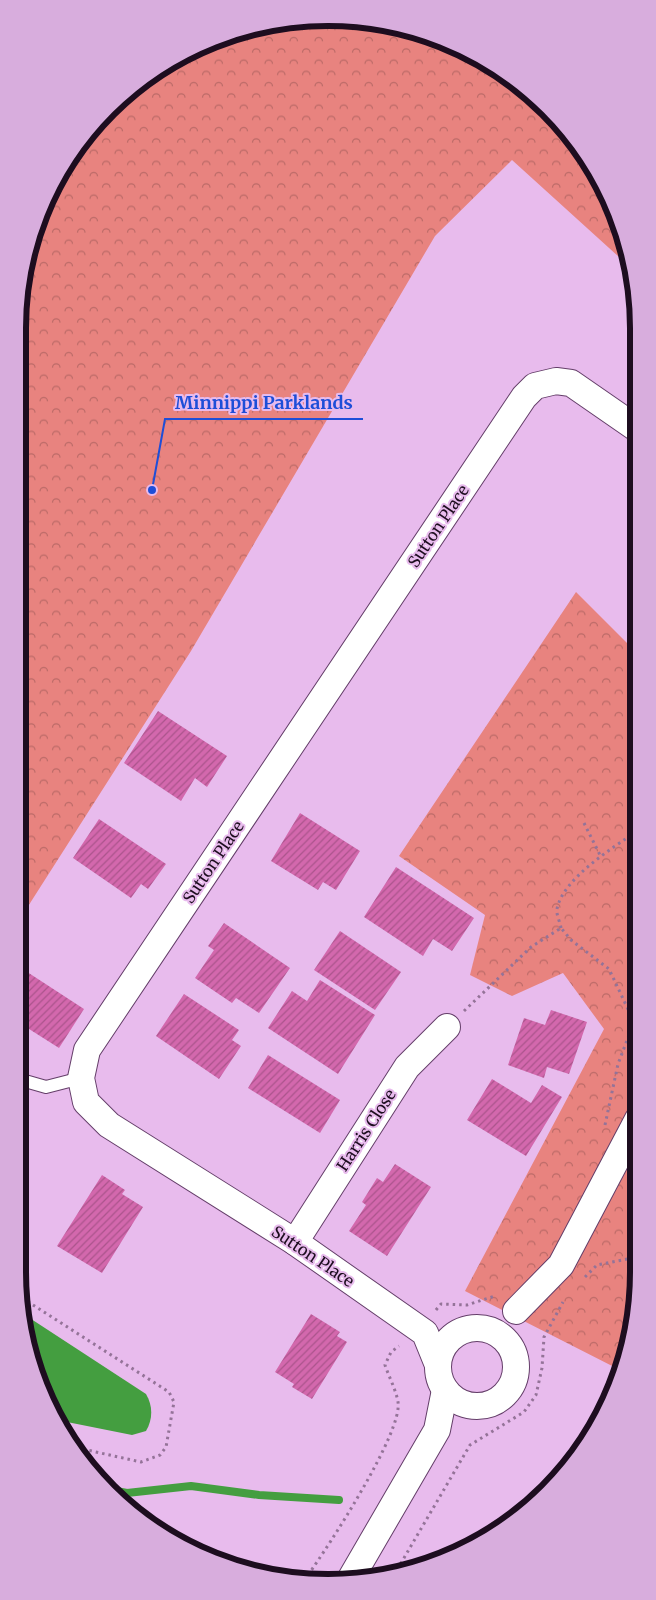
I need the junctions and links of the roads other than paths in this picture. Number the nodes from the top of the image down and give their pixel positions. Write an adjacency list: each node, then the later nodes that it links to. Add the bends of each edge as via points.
1 (630, 424): 3 (street, Sutton Place, via 571,383 556,381 535,386 524,398 86,1050)
2 (448, 1027): 6 (street, Harris Close, via 407,1067)
3 (80, 1078): 4 (lane, via 46,1087); 6 (street, Sutton Place, via 86,1102 110,1125)
4 (26, 1081)
5 (630, 1134): 7 (street, via 562,1265)
6 (295, 1242): 8 (street, Sutton Place)
7 (509, 1302)
8 (423, 1331): 9 (street); 10 (street)
9 (457, 1333): 10 (street, via 447,1341); 12 (street, via 482,1327 494,1331 505,1338 517,1361 516,1374 507,1391 492,1403)
10 (438, 1365): 11 (street)
11 (445, 1390): 12 (street, via 460,1402); 13 (street)
12 (480, 1406): 13 (street)
13 (437, 1430): 14 (street)
14 (354, 1572)

